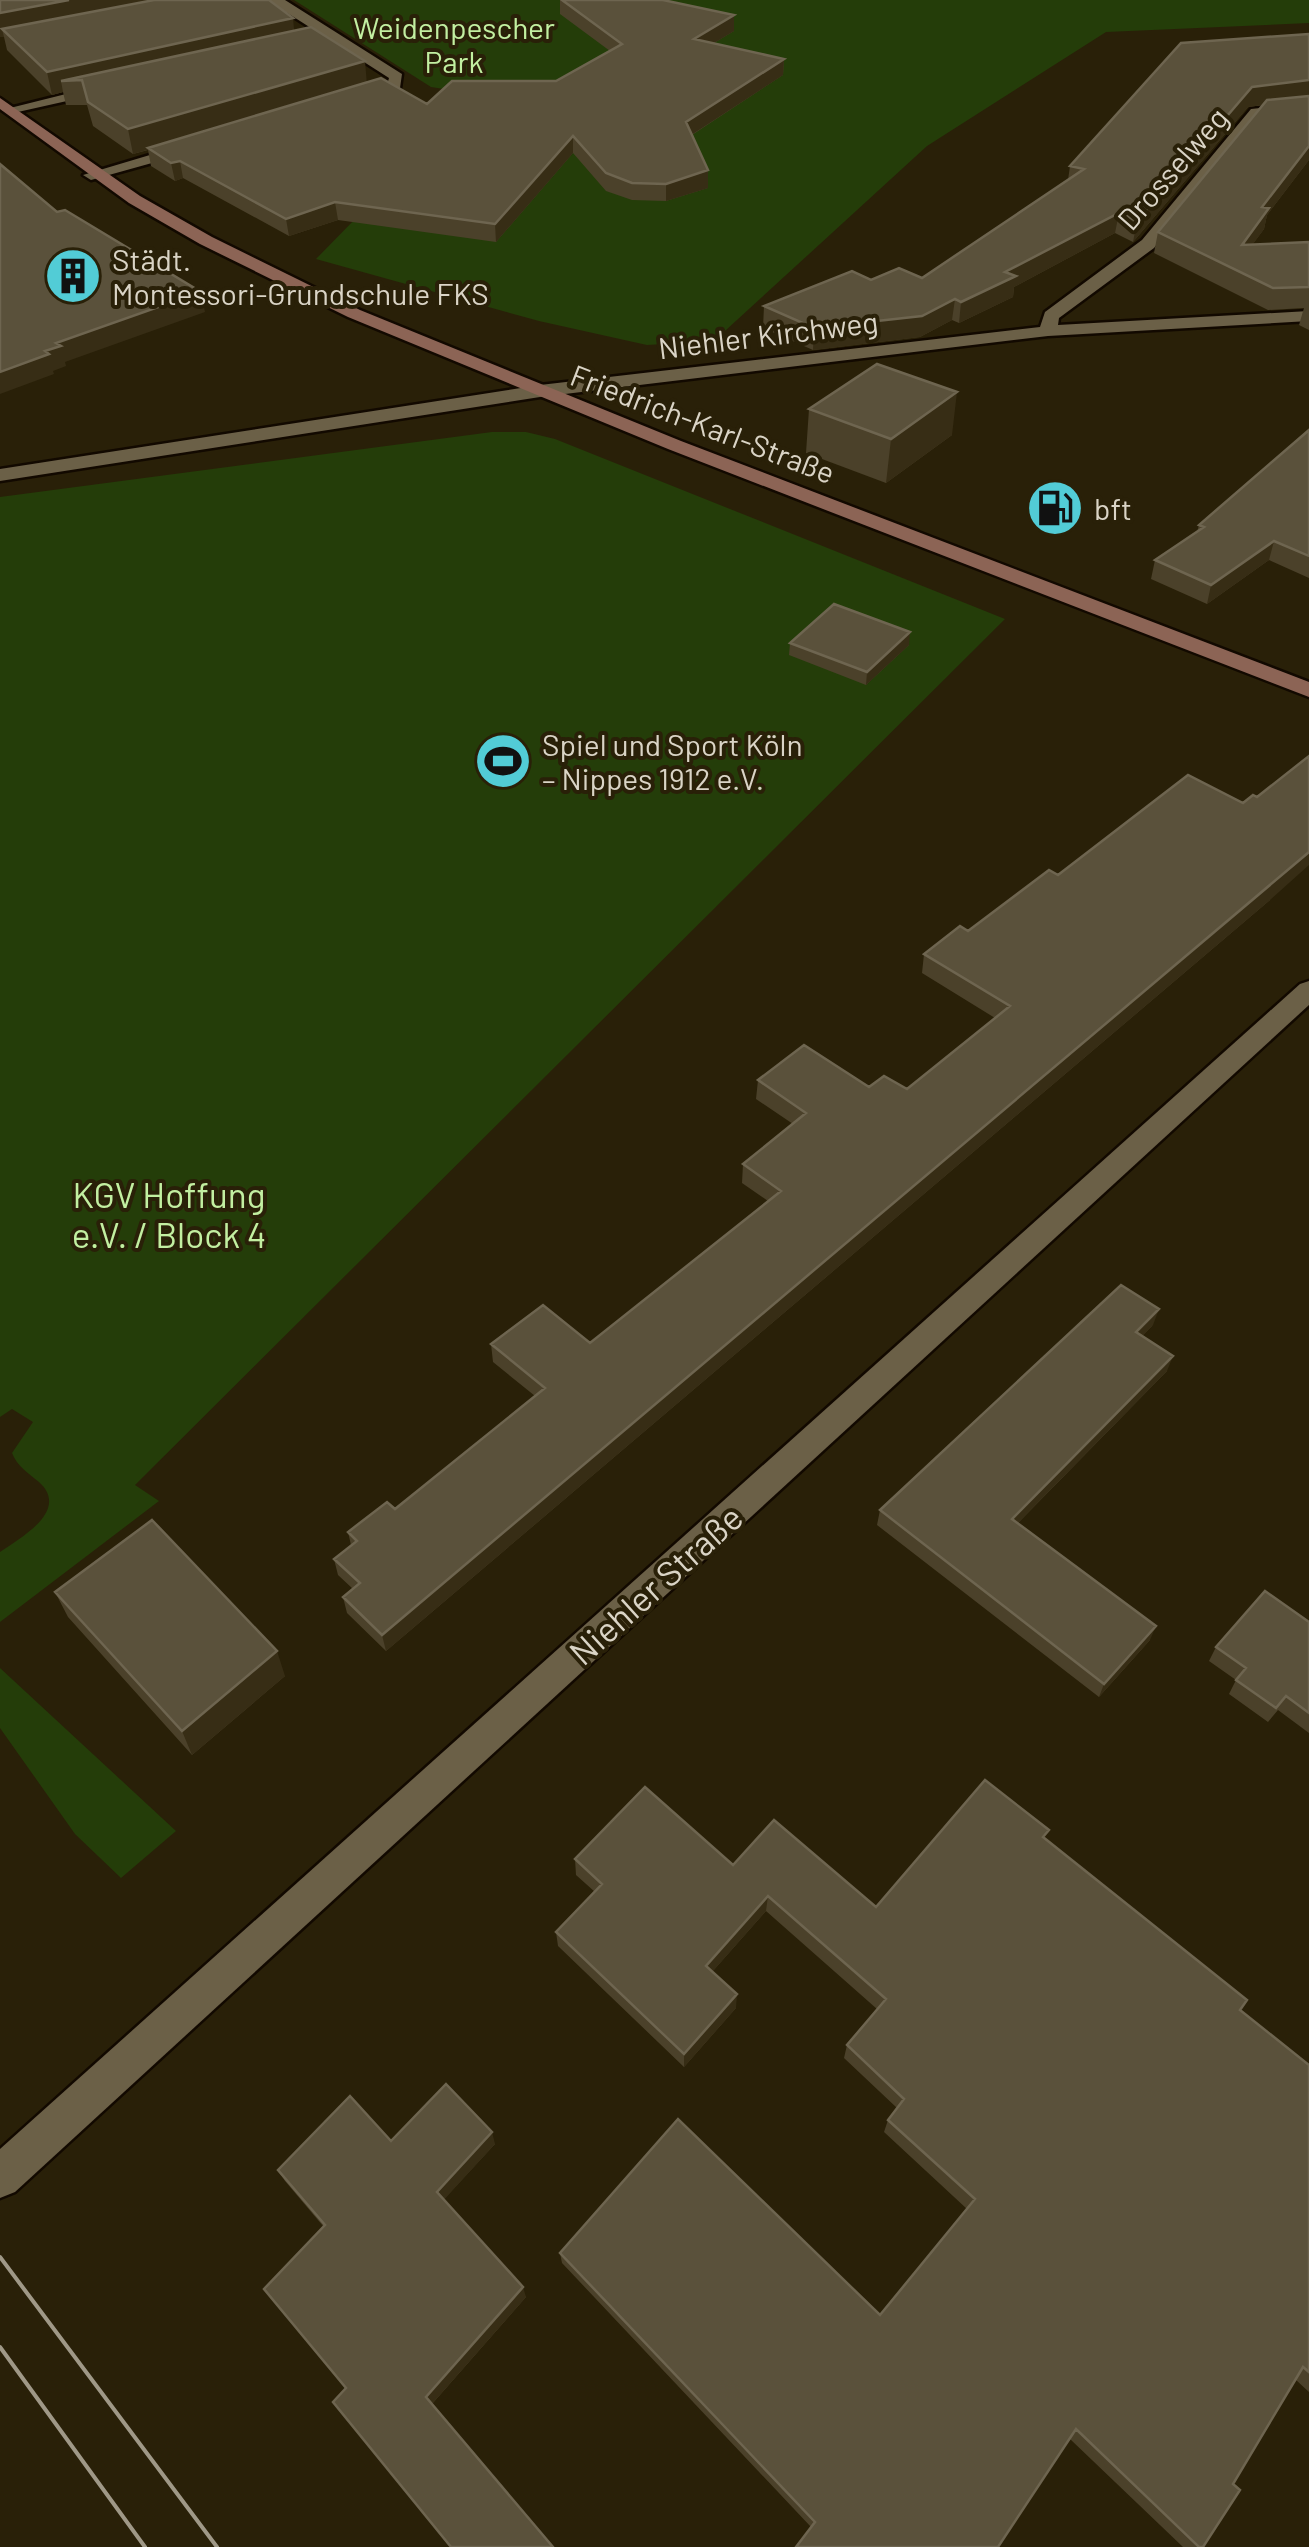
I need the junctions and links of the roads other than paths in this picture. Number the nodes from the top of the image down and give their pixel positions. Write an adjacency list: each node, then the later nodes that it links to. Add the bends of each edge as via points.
1 (266, 0): 2 (street)
2 (335, 38): 3 (street); 5 (street, via 398,82)
3 (314, 43)
4 (112, 86): 6 (street, Friedrich-Karl-Straße)
5 (338, 105)
6 (4, 106): 9 (main road, Friedrich-Karl-Straße)
7 (1309, 106): 11 (street, Drosselweg, via 1256,112 1148,244 1050,316)
8 (204, 144): 9 (street)
9 (91, 176): 12 (main road, Friedrich-Karl-Straße, via 298,290)
10 (1309, 316): 11 (street, Niehler Kirchweg)
11 (1048, 331): 12 (street, Niehler Kirchweg)
12 (540, 392): 13 (street, Niehler Kirchweg); 14 (main road, Friedrich-Karl-Straße)
13 (0, 475)
14 (1309, 690)
15 (1309, 990): 16 (street, Niehler Straße)
16 (0, 2177)

